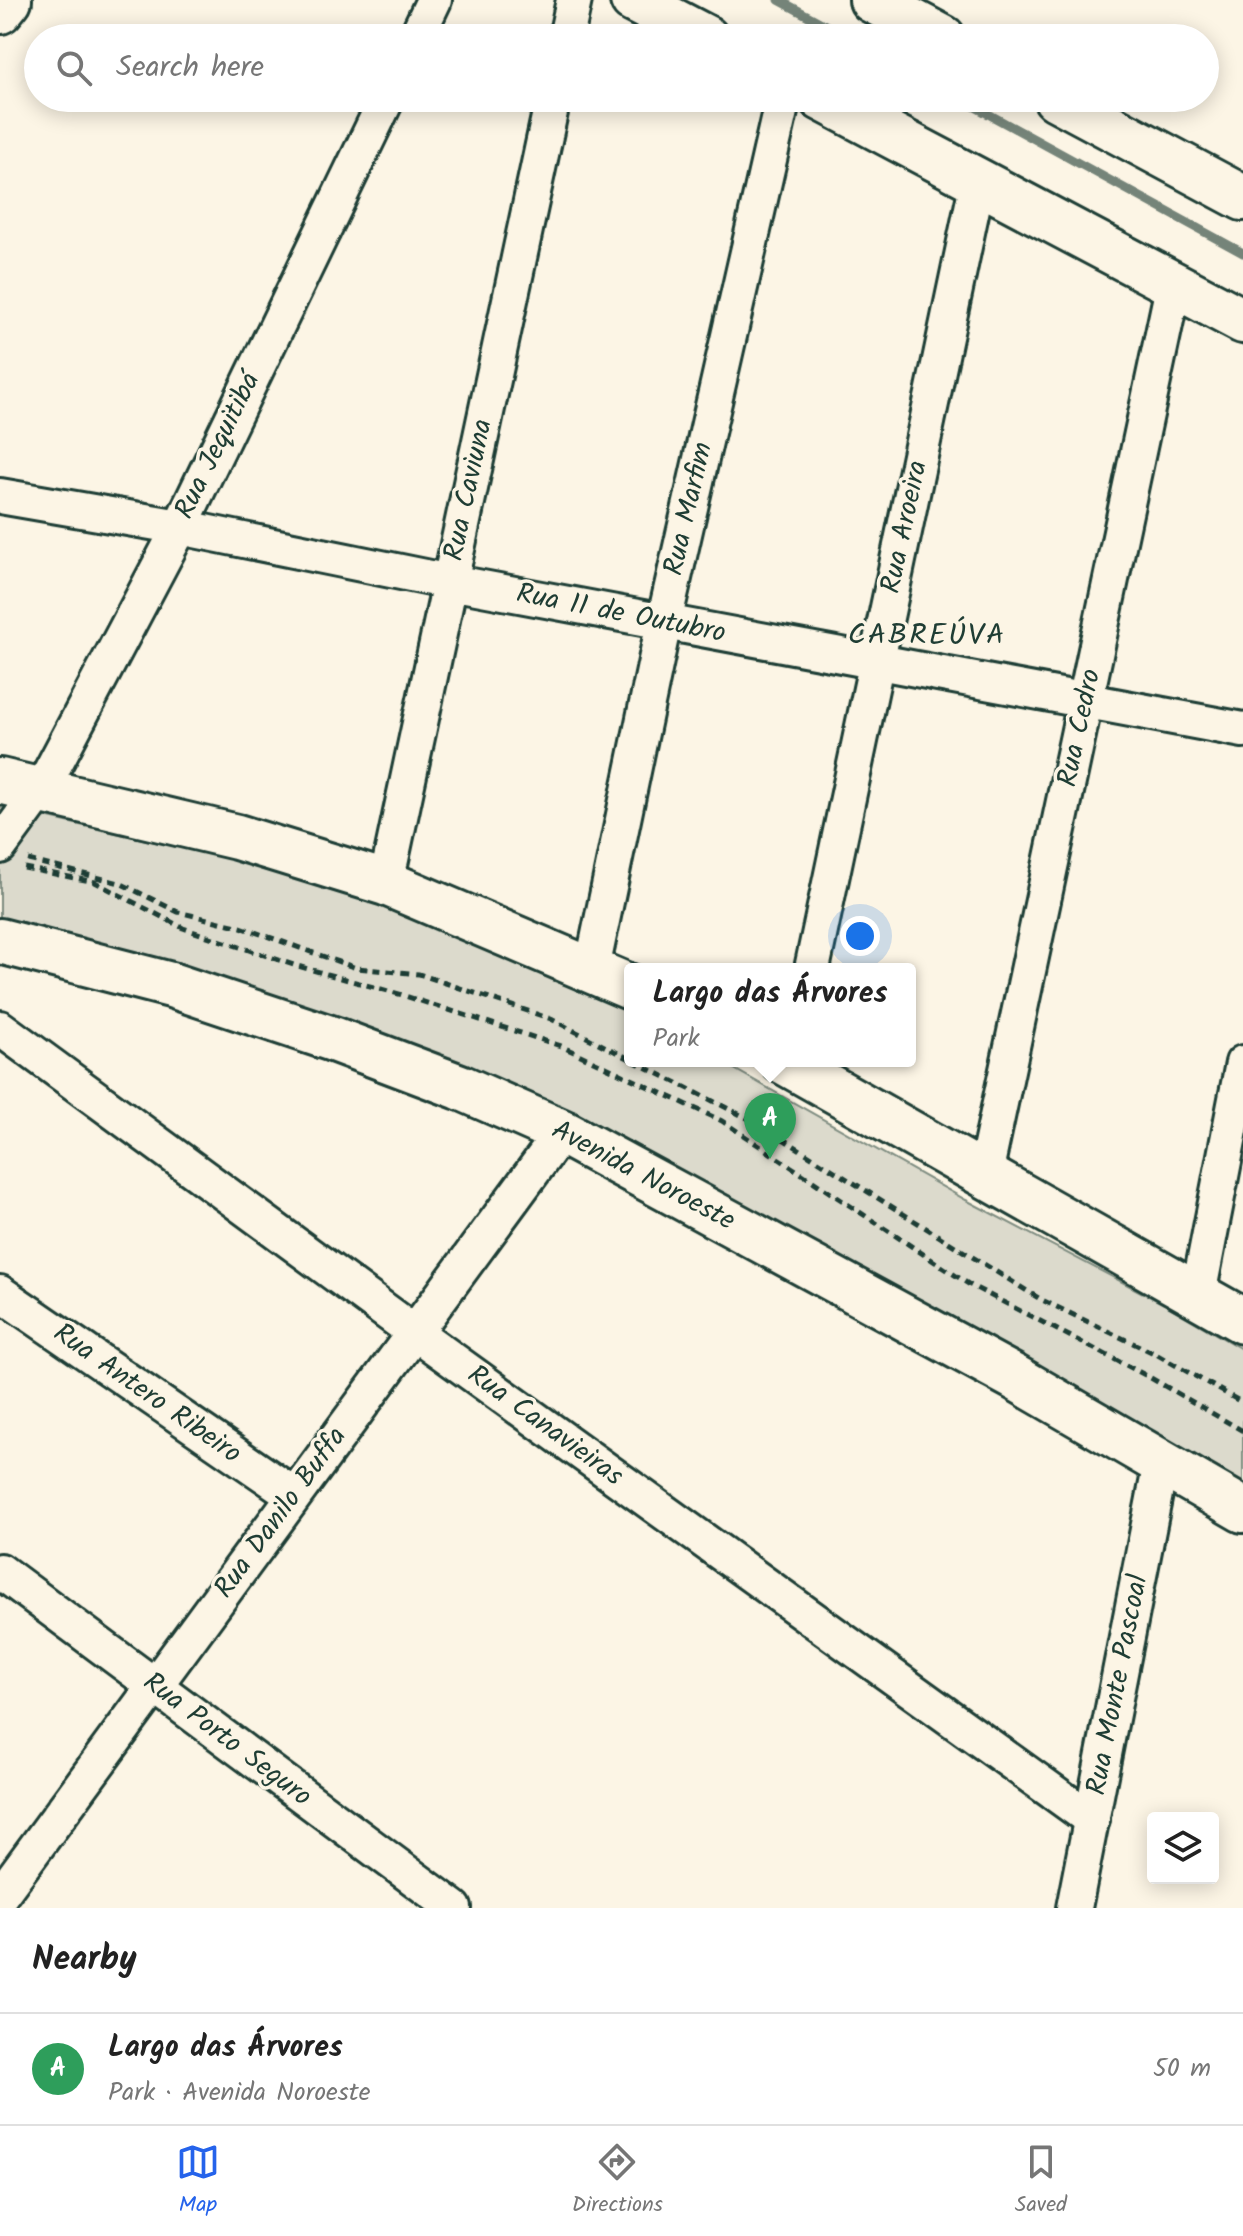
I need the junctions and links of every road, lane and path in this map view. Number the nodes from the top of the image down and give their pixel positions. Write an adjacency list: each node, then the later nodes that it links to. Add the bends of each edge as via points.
1 (9, 0): 6 (main road)
2 (434, 0): 7 (street)
3 (574, 0): 8 (street)
4 (633, 0): 9 (main road)
5 (872, 0): 10 (main road)
6 (0, 11)
7 (423, 24)
8 (569, 24)
9 (679, 24)
10 (917, 24)
11 (380, 112): 21 (street, Rua Jequitibá)
12 (550, 112): 22 (street, Rua Caviuna)
13 (780, 112): 23 (street, Rua Marfim)
14 (848, 112): 16 (main road)
15 (1082, 112): 17 (main road)
16 (978, 180): 18 (main road); 24 (street, Rua Aroeira)
17 (1243, 198)
18 (1174, 282): 19 (main road); 25 (street, Rua Cedro)
19 (1243, 321)
20 (0, 496): 21 (street, Rua 11 de Outubro)
21 (180, 527): 22 (street, Rua 11 de Outubro); 27 (street, Rua Jequitibá)
22 (450, 582): 23 (street, Rua 11 de Outubro); 29 (street, Rua Caviuna)
23 (664, 622): 24 (street, Rua 11 de Outubro); 32 (street, Rua Marfim)
24 (877, 662): 25 (street, Rua 11 de Outubro); 31 (street, Rua Aroeira)
25 (1085, 701): 26 (street, Rua 11 de Outubro); 40 (street, Rua Cedro)
26 (1243, 730)
27 (20, 785): 28 (street, Rua Jequitibá); 29 (main road, via 237,837)
28 (14, 857): 35 (path, via 120,883 178,912 241,927 356,968 419,974 551,1019); 47 (path, via 95,882 183,928 561,1046 722,1121 970,1285)
29 (386, 883): 32 (main road)
30 (0, 941): 39 (main road, Avenida Noroeste, via 171,985 318,1034)
31 (813, 963)
32 (592, 969): 33 (main road)
33 (624, 984)
34 (0, 1028): 45 (street, Rua Canavieiras)
35 (624, 1056)
36 (1243, 1063): 41 (street)
37 (646, 1067): 46 (path, via 759,1124 1040,1299)
38 (798, 1067): 40 (main road)
39 (562, 1132): 45 (street, Rua Danilo Buffa); 48 (main road, Avenida Noroeste, via 878,1301)
40 (985, 1174): 43 (main road)
41 (1232, 1185): 43 (street)
42 (0, 1293): 49 (street, Rua Antero Ribeiro)
43 (1198, 1295): 44 (main road)
44 (1243, 1321)
45 (414, 1332): 49 (street, Rua Danilo Buffa); 53 (street, Rua Canavieiras)
46 (1243, 1403)
47 (1243, 1431)
48 (1161, 1463): 50 (main road, Avenida Noroeste); 53 (street, Rua Monte Pascoal)
49 (294, 1495): 52 (street, Rua Danilo Buffa)
50 (1243, 1510)
51 (0, 1571): 52 (street, Rua Porto Seguro)
52 (154, 1686): 54 (street, Rua Danilo Buffa); 55 (street, Rua Porto Seguro)
53 (1092, 1820): 56 (street, Rua Monte Pascoal)
54 (0, 1896)
55 (454, 1908)
56 (1074, 1908)

